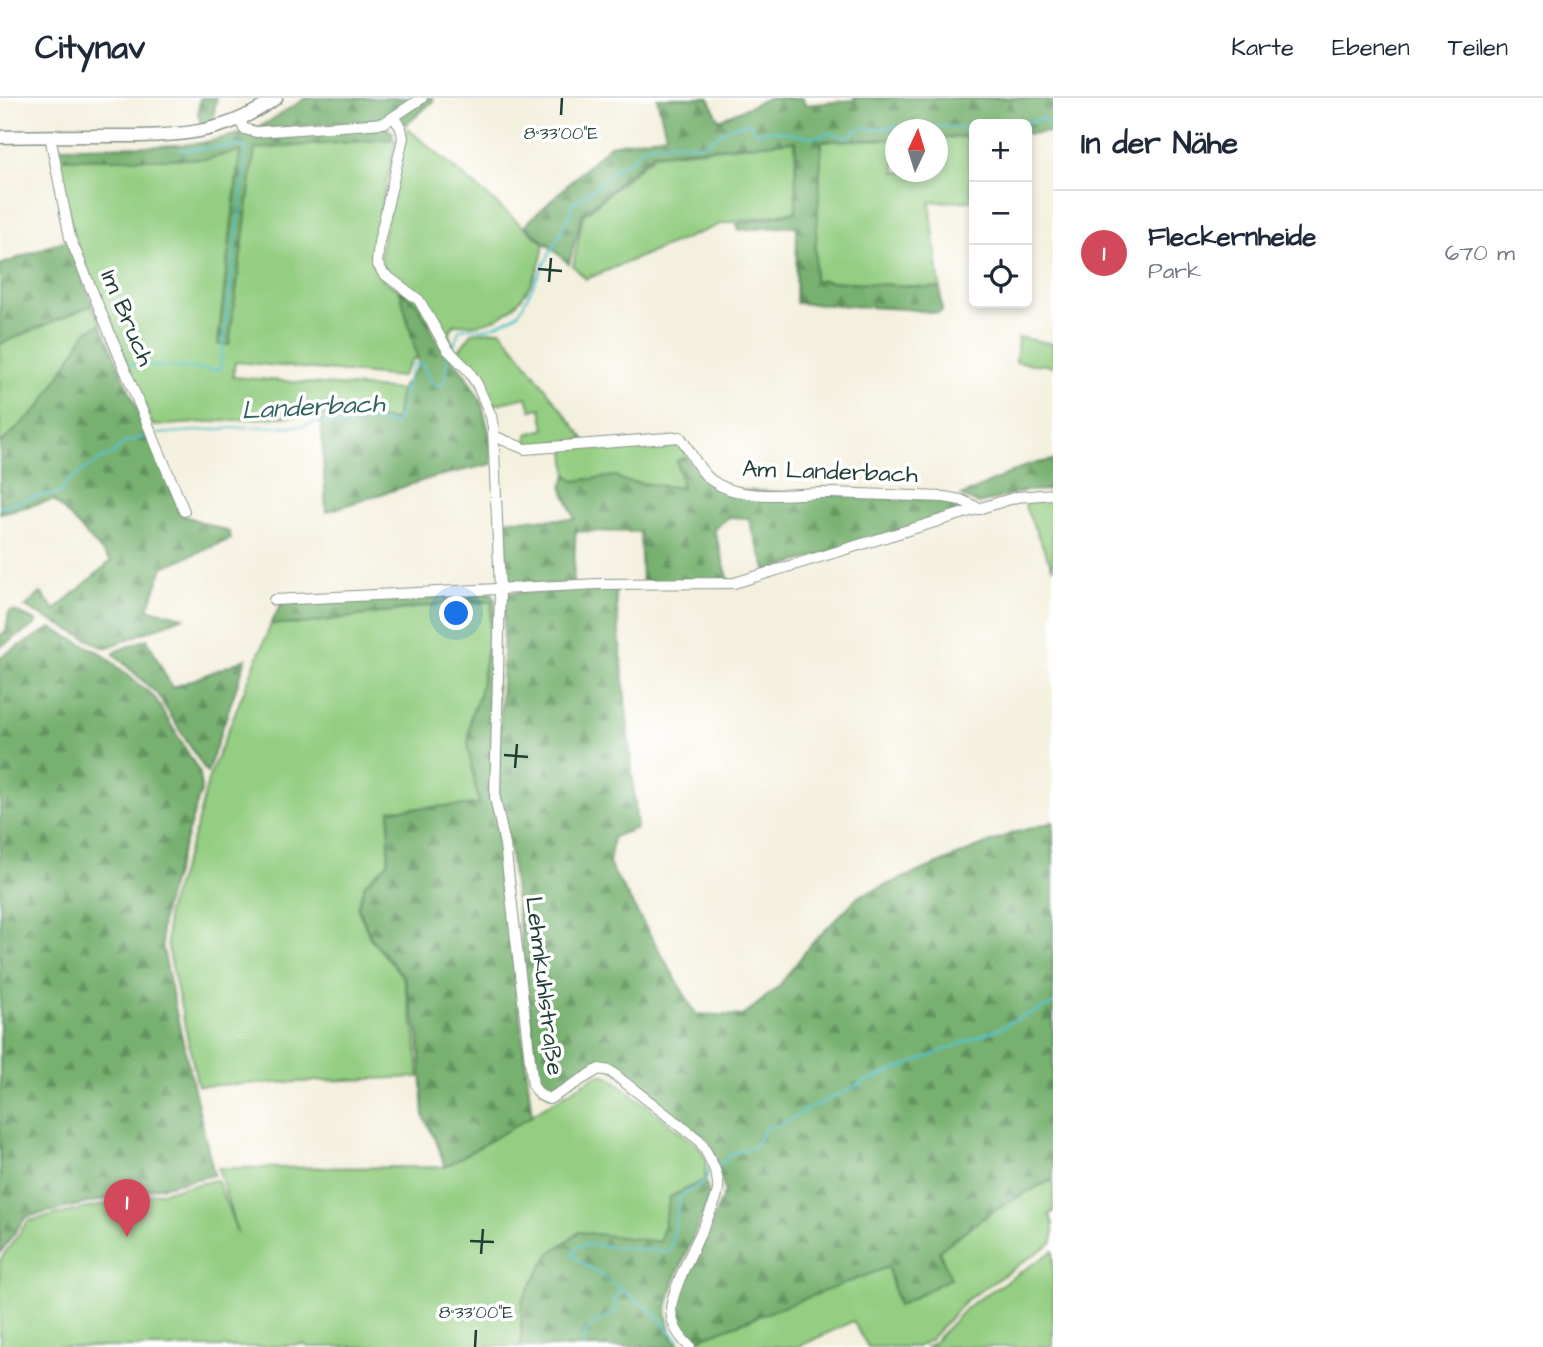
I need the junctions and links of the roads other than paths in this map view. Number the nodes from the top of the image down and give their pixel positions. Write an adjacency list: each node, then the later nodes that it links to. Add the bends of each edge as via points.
1 (275, 98): 4 (main road)
2 (422, 98): 3 (street)
3 (394, 118): 4 (street, via 256,132 244,129); 7 (street, Lehmkuhlstraße, via 402,138 377,262 383,273 419,300 447,349 477,384)
4 (240, 120): 6 (main road, via 198,133)
5 (0, 136): 6 (main road)
6 (50, 136): 10 (street, Im Bruch, via 71,238)
7 (494, 436): 9 (street, Am Landerbach, via 525,449 680,437 703,472 737,491 944,497); 11 (street, Lehmkuhlstraße)
8 (1053, 494): 9 (street, via 1017,497)
9 (980, 509): 11 (street, via 734,583)
10 (184, 511)
11 (500, 590): 12 (street); 13 (street, Lehmkuhlstraße, via 495,798 505,845 533,1086 549,1099 599,1069 610,1071 699,1140 707,1153 718,1192 671,1307 673,1324)
12 (274, 600)
13 (690, 1347)

